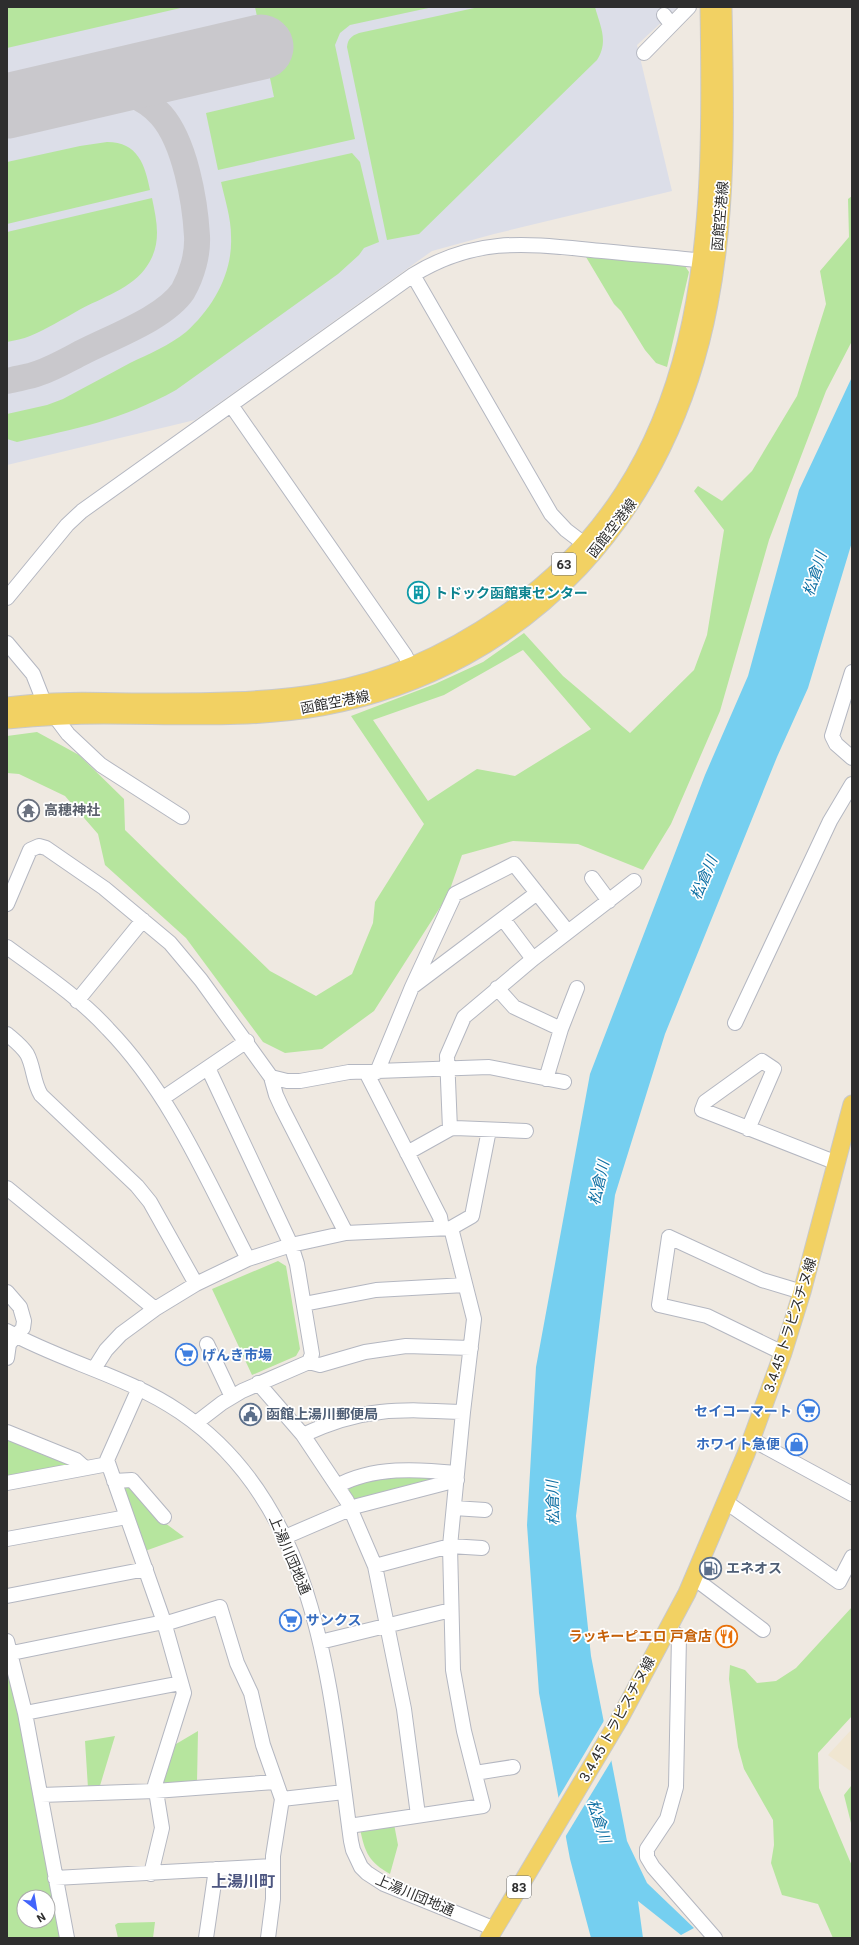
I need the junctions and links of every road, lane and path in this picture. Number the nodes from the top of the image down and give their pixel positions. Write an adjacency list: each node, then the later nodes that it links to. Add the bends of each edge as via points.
1 (688, 7): 4 (street, via 668,20)
2 (709, 7): 5 (main road, 函館空港線 / 63)
3 (723, 7): 5 (main road, 函館空港線 / 63, via 724,145 721,217)
4 (644, 53)
5 (709, 262): 6 (street, via 507,244 454,254); 8 (main road, 函館空港線 / 63, via 681,365 658,428 626,488)
6 (413, 275): 7 (street); 8 (street, via 551,514)
7 (231, 405): 9 (street, via 82,511 67,525); 12 (street, via 405,655)
8 (589, 548): 12 (main road, 函館空港線 / 63, via 511,610)
9 (7, 598)
10 (7, 643): 14 (street, via 33,674)
11 (852, 672): 16 (street, via 832,736 836,744)
12 (414, 673): 14 (main road, 函館空港線 / 63, via 344,688 254,700)
13 (7, 706): 14 (main road, 函館空港線 / 63)
14 (49, 709): 15 (main road, 函館空港線 / 63); 18 (street, via 68,734 101,766)
15 (7, 720)
16 (852, 758)
17 (852, 784): 33 (street, via 830,820)
18 (182, 817)
19 (592, 878): 22 (street)
20 (634, 881): 22 (street)
21 (537, 893): 24 (street); 26 (street); 29 (street, via 514,864 455,894)
22 (609, 901): 26 (street)
23 (7, 904): 25 (street, via 27,855 32,848 39,846 46,848 104,888)
24 (503, 919): 28 (street); 29 (street)
25 (143, 920): 32 (street); 36 (street, via 170,943 202,980)
26 (568, 932): 28 (street)
27 (7, 947): 32 (street)
28 (533, 959): 30 (street)
29 (412, 987): 39 (street)
30 (497, 988): 34 (street, via 514,1007); 37 (street, via 464,1017)
31 (577, 988): 34 (street)
32 (77, 1001): 43 (street, via 108,1028)
33 (735, 1024)
34 (561, 1029): 41 (street)
35 (7, 1034): 56 (street, via 27,1054 34,1083 41,1095 144,1194)
36 (247, 1041): 38 (street); 40 (street)
37 (447, 1064): 39 (street); 41 (street, via 489,1067); 46 (street)
38 (208, 1068): 43 (street); 54 (street)
39 (376, 1068): 40 (street, via 300,1081 287,1082); 49 (street)
40 (271, 1077): 53 (street, via 279,1101)
41 (546, 1079): 42 (street)
42 (564, 1082)
43 (163, 1098): 55 (street)
44 (852, 1104): 50 (main road, 3.4.45 トラピスチヌ線 / 83)
45 (748, 1128): 45 (street, via 702,1110 705,1102 762,1061 774,1069); 50 (street)
46 (450, 1129): 47 (street); 49 (street)
47 (489, 1130): 48 (street); 52 (street, via 472,1216)
48 (526, 1132)
49 (407, 1153): 52 (street)
50 (836, 1163): 59 (main road, 3.4.45 トラピスチヌ線 / 83)
51 (7, 1188): 61 (street)
52 (447, 1228): 53 (street); 57 (street)
53 (346, 1233): 54 (street)
54 (291, 1245): 55 (street); 60 (street)
55 (248, 1259): 56 (street)
56 (196, 1284): 61 (street)
57 (465, 1285): 60 (street, via 376,1290); 64 (street, via 474,1319)
58 (7, 1292): 62 (street, via 17,1302 24,1317 23,1328)
59 (802, 1292): 65 (main road, 3.4.45 トラピスチヌ線 / 83); 65 (street, via 762,1280 669,1237 659,1305 707,1316)
60 (304, 1304): 67 (street, via 312,1354)
61 (155, 1309): 68 (street, via 121,1334 106,1350)
62 (11, 1334): 66 (street); 68 (street, 上湯川団地通)
63 (207, 1344): 71 (street)
64 (471, 1348): 67 (street, via 406,1346 365,1352 320,1365); 72 (street)
65 (783, 1353): 76 (main road, 3.4.45 トラピスチヌ線 / 83)
66 (7, 1358)
67 (309, 1362): 69 (street)
68 (94, 1369): 70 (street, 上湯川団地通)
69 (258, 1383): 71 (street); 75 (street)
70 (139, 1388): 73 (street, 上湯川団地通); 77 (street, via 106,1460)
71 (232, 1397): 73 (street)
72 (463, 1412): 75 (street, via 377,1412 341,1419); 79 (street)
73 (196, 1423): 90 (street, 上湯川団地通, via 220,1444 246,1473 263,1496)
74 (7, 1432): 78 (street, via 76,1460)
75 (303, 1435): 82 (street)
76 (751, 1439): 83 (street); 84 (main road, 3.4.45 トラピスチヌ線 / 83)
77 (108, 1464): 78 (street); 80 (street)
78 (85, 1468): 81 (street)
79 (457, 1477): 82 (street, via 426,1470 384,1472 355,1477); 85 (street); 86 (street)
80 (114, 1481): 88 (street); 89 (street, via 132,1480)
81 (7, 1483)
82 (337, 1486): 86 (street)
83 (852, 1494)
84 (726, 1502): 94 (street, via 839,1582); 97 (main road, 3.4.45 トラピスチヌ線 / 83)
85 (454, 1508): 87 (street); 92 (street)
86 (350, 1509): 90 (street); 95 (street)
87 (485, 1510)
88 (127, 1517): 91 (street); 96 (street)
89 (164, 1517)
90 (285, 1537): 104 (street, 上湯川団地通, via 307,1594)
91 (7, 1540)
92 (450, 1546): 93 (street); 95 (street); 99 (street)
93 (482, 1548)
94 (852, 1557)
95 (375, 1566): 101 (street)
96 (146, 1569): 98 (street); 100 (street)
97 (694, 1578): 102 (main road, 3.4.45 トラピスチヌ線 / 83); 103 (street)
98 (7, 1596)
99 (451, 1610): 101 (street); 109 (street, via 453,1670)
100 (164, 1623): 105 (street); 106 (street); 110 (street, via 220,1607 237,1663 251,1693)
101 (388, 1625): 104 (street); 115 (street, via 404,1709)
102 (667, 1629): 121 (main road, 3.4.45 トラピスチヌ線 / 83, via 619,1720); 125 (street, via 679,1636 676,1787 667,1819 647,1849 647,1857)
103 (763, 1630)
104 (320, 1642): 112 (street, 上湯川団地通)
105 (8, 1650): 107 (street)
106 (181, 1683): 107 (street); 111 (street, via 184,1693 154,1785)
107 (25, 1713): 113 (street)
108 (513, 1767): 109 (street)
109 (475, 1773): 115 (street, via 483,1806)
110 (275, 1782): 111 (street); 114 (street)
111 (155, 1791): 113 (street); 119 (street, via 162,1828)
112 (344, 1792): 114 (street); 116 (street, 上湯川団地通)
113 (41, 1794): 120 (street)
114 (282, 1800): 117 (street)
115 (418, 1815): 116 (street)
116 (349, 1826): 121 (street, 上湯川団地通, via 357,1859 361,1867 373,1877)
117 (273, 1866): 118 (street); 124 (street, via 274,1899)
118 (216, 1869): 119 (street); 123 (street)
119 (151, 1874): 120 (street)
120 (55, 1878): 122 (street)
121 (492, 1933)
122 (67, 1938)
123 (206, 1938)
124 (268, 1938)
125 (715, 1938)

